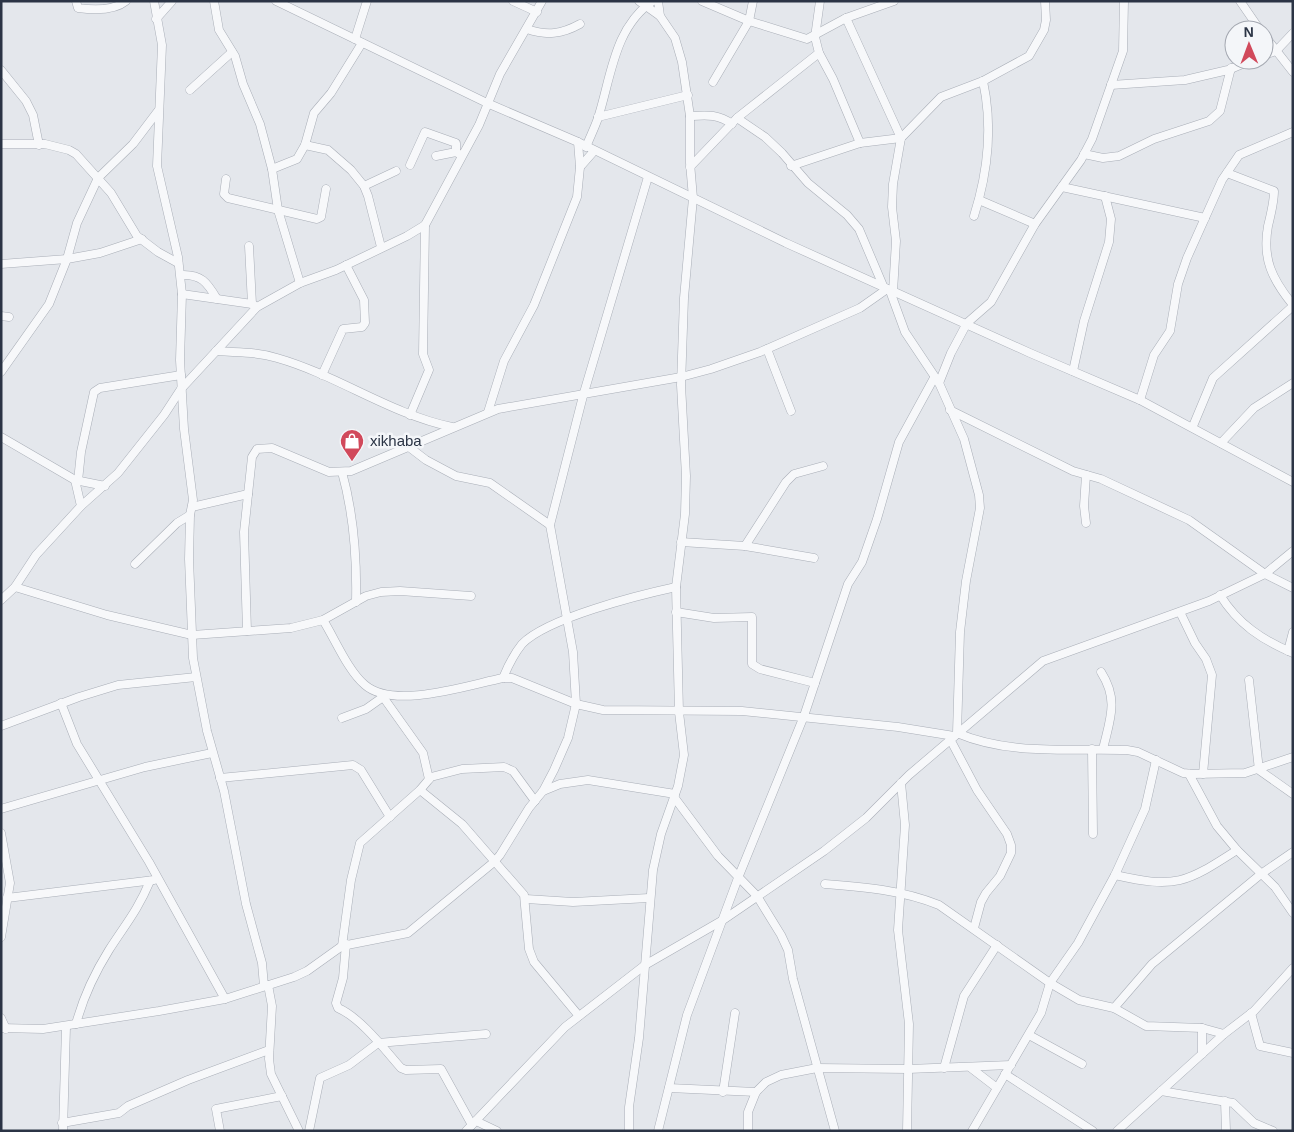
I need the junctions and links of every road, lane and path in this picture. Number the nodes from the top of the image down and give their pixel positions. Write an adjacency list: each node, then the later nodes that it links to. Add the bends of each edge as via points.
1 (76, 1): 2 (street, via 78,8 88,9 116,6)
2 (126, 1)
3 (154, 1): 24 (street)
4 (172, 1): 24 (street)
5 (214, 1): 34 (street, via 219,30)
6 (276, 1): 31 (street)
7 (367, 1): 31 (street)
8 (513, 1): 21 (street)
9 (542, 1): 21 (street)
10 (652, 1): 19 (street)
11 (658, 1): 22 (street)
12 (702, 1): 26 (street)
13 (753, 1): 26 (street)
14 (820, 1): 30 (street)
15 (894, 1): 20 (street)
16 (1045, 1): 40 (street, via 1044,30 1029,56)
17 (1124, 1): 42 (street, via 1123,51)
18 (1240, 1): 25 (street)
19 (641, 4): 22 (street); 48 (street, via 615,53)
20 (883, 4): 23 (street)
21 (537, 12): 28 (street)
22 (660, 16): 44 (street, via 674,38 686,76)
23 (846, 18): 30 (street); 51 (street)
24 (156, 19): 46 (street, via 162,45)
25 (1253, 20)
26 (750, 21): 30 (street, via 801,39); 41 (street)
27 (580, 24): 28 (street, via 561,33 538,33)
28 (527, 28): 45 (street)
29 (1293, 33): 33 (street)
30 (814, 37): 35 (street)
31 (358, 41): 45 (street); 56 (street, via 330,93 314,112)
32 (1274, 48): 33 (street)
33 (1276, 50): 39 (street)
34 (232, 52): 43 (street); 66 (street, via 255,107)
35 (819, 53): 49 (street); 54 (street)
36 (1, 70): 55 (street, via 26,101 33,115)
37 (1224, 70): 42 (street, via 1185,80)
38 (1230, 70): 60 (street, via 1220,111 1209,121 1154,139 1119,156 1103,158)
39 (1293, 72)
40 (983, 81): 51 (street, via 941,97); 77 (street, via 988,143)
41 (713, 82)
42 (1111, 85): 60 (street)
43 (190, 90)
44 (688, 95): 47 (street); 48 (street)
45 (487, 103): 52 (street); 59 (street)
46 (158, 111): 70 (street, via 133,144); 87 (street, via 157,166)
47 (690, 116): 49 (street, via 711,114); 65 (street)
48 (598, 117): 57 (street)
49 (735, 121): 63 (street, via 765,137); 65 (street)
50 (1293, 132): 68 (street, via 1239,156)
51 (901, 138): 54 (street); 92 (street, via 893,184 896,241)
52 (578, 142): 57 (street); 64 (street)
53 (1, 144): 55 (street)
54 (860, 144): 63 (street)
55 (39, 145): 70 (street, via 69,150)
56 (305, 145): 66 (street, via 297,158); 72 (street, via 328,150)
57 (586, 147): 58 (street)
58 (594, 150): 64 (street); 69 (street)
59 (459, 154): 61 (street); 62 (street, via 456,143 425,132); 82 (street)
60 (1084, 154): 73 (street)
61 (436, 156)
62 (410, 165)
63 (791, 166): 92 (street, via 859,229)
64 (580, 167): 112 (street, via 577,197 565,230 534,305 504,361)
65 (690, 167): 76 (street)
66 (272, 169): 78 (street)
67 (396, 171): 72 (street)
68 (1227, 173): 80 (street); 96 (street, via 1274,191 1266,255 1270,268)
69 (648, 177): 76 (street); 108 (street)
70 (98, 178): 83 (street); 86 (street, via 77,223)
71 (226, 179): 78 (street, via 225,196)
72 (364, 186): 85 (street)
73 (1062, 187): 75 (street); 81 (street)
74 (326, 189): 78 (street, via 320,219)
75 (1105, 196): 80 (street); 100 (street, via 1111,219 1109,242 1084,321)
76 (693, 198): 92 (street); 104 (street)
77 (980, 200): 79 (street); 81 (street)
78 (278, 210): 91 (street)
79 (974, 216)
80 (1205, 218): 109 (street, via 1178,284 1170,331 1154,355)
81 (1035, 224): 97 (street, via 991,302)
82 (424, 225): 85 (street); 113 (street, via 423,359 429,370)
83 (142, 239): 86 (street, via 100,254); 87 (street)
84 (249, 246): 95 (street)
85 (381, 247): 89 (street)
86 (67, 259): 88 (street); 101 (street, via 42,317)
87 (178, 262): 90 (street)
88 (1, 264)
89 (346, 265): 91 (street); 102 (street, via 364,300 365,323 362,327 343,328)
90 (181, 276): 93 (street); 94 (street, via 199,276)
91 (300, 283): 95 (street)
92 (888, 290): 97 (street); 98 (street, via 860,308); 105 (street, via 905,332)
93 (182, 294): 94 (street); 103 (street)
94 (217, 299): 95 (street)
95 (255, 306): 99 (street)
96 (1293, 306): 115 (street, via 1213,378)
97 (967, 323): 100 (street); 105 (street)
98 (766, 349): 104 (street); 111 (street)
99 (216, 351): 102 (street, via 276,358); 107 (street)
100 (1073, 371): 109 (street)
101 (1, 372)
102 (322, 375): 113 (street)
103 (180, 376): 107 (street); 124 (street, via 100,388 94,392)
104 (681, 377): 108 (street); 132 (street, via 686,476)
105 (937, 381): 110 (street); 157 (street, via 899,442 877,519 862,562 848,584)
106 (1293, 383): 119 (street, via 1254,408)
107 (181, 389): 126 (street); 129 (street)
108 (583, 396): 112 (street); 130 (street)
109 (1140, 400): 115 (street)
110 (950, 410): 123 (street); 165 (street, via 967,445 980,502 960,632)
111 (791, 411)
112 (488, 412): 116 (street)
113 (410, 415): 114 (street)
114 (434, 423): 116 (street); 117 (street)
115 (1193, 426): 119 (street)
116 (452, 427): 117 (street)
117 (438, 434): 120 (street)
118 (1, 437): 124 (street)
119 (1221, 443): 125 (street)
120 (409, 447): 122 (street, via 356,470); 130 (street, via 456,476 490,483)
121 (823, 466): 133 (street, via 794,474 786,482)
122 (342, 472): 127 (street, via 329,472 272,448 262,447 252,457); 144 (street, via 352,509 357,565)
123 (1086, 475): 131 (street); 137 (street, via 1200,526)
124 (77, 480): 126 (street); 128 (street)
125 (1293, 482)
126 (105, 486): 128 (street)
127 (248, 494): 129 (street); 149 (street, via 244,532)
128 (81, 506): 138 (street, via 36,555)
129 (191, 511): 136 (street); 151 (street)
130 (550, 524): 147 (street)
131 (1086, 524)
132 (681, 542): 133 (street); 139 (street)
133 (745, 546): 135 (street)
134 (1293, 551): 137 (street)
135 (814, 558)
136 (135, 564)
137 (1265, 574): 140 (street); 141 (street)
138 (15, 587): 143 (street); 151 (street, via 107,615)
139 (676, 587): 145 (street); 147 (street)
140 (1293, 588)
141 (1220, 595): 146 (street); 152 (street, via 1246,627 1263,640)
142 (471, 596): 144 (street, via 400,591 381,592)
143 (1, 600)
144 (356, 602): 148 (street)
145 (676, 612): 157 (street, via 714,618 752,617 752,664); 161 (street)
146 (1180, 612): 165 (street, via 1043,661); 173 (street, via 1212,675)
147 (568, 618): 155 (street, via 542,628 523,643); 160 (street)
148 (323, 620): 149 (street, via 291,628); 158 (street, via 355,673 365,685)
149 (247, 631): 151 (street)
150 (1293, 632): 152 (street)
151 (192, 635): 154 (street)
152 (1290, 652)
153 (1101, 672): 166 (street, via 1109,685 1113,708)
154 (196, 677): 159 (street, via 118,685); 168 (street)
155 (502, 678): 158 (street, via 418,695); 160 (street, via 523,682)
156 (1249, 680): 171 (street)
157 (815, 683): 162 (street)
158 (382, 695): 163 (street, via 366,709); 175 (street, via 423,753)
159 (61, 703): 164 (street); 176 (street, via 77,744)
160 (576, 704): 161 (street, via 603,710); 179 (street, via 568,738)
161 (679, 712): 162 (street, via 734,711); 181 (street, via 684,755)
162 (804, 716): 165 (street, via 922,729); 192 (street)
163 (342, 718)
164 (1, 726)
165 (954, 736): 167 (street, via 1000,746); 177 (street); 203 (street, via 977,790 1011,845 1000,876 981,902)
166 (1103, 749): 167 (street); 170 (street, via 1138,752)
167 (1092, 750): 186 (street)
168 (212, 753): 174 (street); 176 (street)
169 (1293, 757): 171 (street)
170 (1156, 760): 172 (street); 191 (street, via 1145,809)
171 (1258, 770): 173 (street); 180 (street)
172 (1189, 774): 173 (street); 187 (street, via 1217,826)
173 (1203, 774)
174 (220, 778): 184 (street, via 353,765 361,770); 210 (street)
175 (429, 779): 178 (street); 182 (street, via 462,769 504,767 513,771)
176 (100, 780): 183 (street); 193 (street)
177 (901, 783): 196 (street, via 905,825); 197 (street, via 866,818 824,851)
178 (420, 790): 184 (street); 189 (street, via 462,824)
179 (543, 792): 181 (street, via 560,784 588,780); 182 (street)
180 (1293, 794)
181 (674, 796): 192 (street); 199 (street, via 661,834)
182 (535, 801): 189 (street)
183 (1, 809)
184 (390, 817): 205 (street, via 358,848)
185 (1, 832): 198 (street, via 10,883)
186 (1093, 834)
187 (1237, 850): 190 (street); 191 (street, via 1178,882 1156,883)
188 (1293, 852): 190 (street)
189 (494, 862): 200 (street); 205 (street, via 408,932)
190 (1261, 874): 201 (street, via 1275,887); 212 (street, via 1152,964)
191 (1115, 875): 209 (street, via 1078,942)
192 (738, 878): 197 (street); 202 (street)
193 (159, 880): 194 (street); 211 (street)
194 (150, 881): 198 (street); 217 (street, via 140,906 94,977)
195 (825, 884): 196 (street)
196 (900, 892): 203 (street, via 939,905); 233 (street, via 898,930 909,1024)
197 (757, 896): 202 (street); 230 (street, via 788,950)
198 (8, 898): 204 (street)
199 (649, 898): 200 (street, via 573,902); 207 (street)
200 (526, 899): 215 (street, via 529,949 534,962)
201 (1293, 913)
202 (723, 920): 207 (street); 235 (street, via 687,1015)
203 (974, 928): 206 (street)
204 (1, 936)
205 (344, 945): 210 (street, via 308,971); 224 (street, via 344,966 336,1006)
206 (997, 945): 209 (street); 231 (street, via 964,996)
207 (645, 965): 215 (street); 251 (street)
208 (1293, 968): 214 (street)
209 (1050, 983): 212 (street, via 1079,1000); 223 (street, via 1041,1013)
210 (266, 985): 211 (street); 225 (street, via 272,1006)
211 (225, 999): 217 (street)
212 (1114, 1008): 220 (street, via 1146,1026)
213 (735, 1013): 238 (street)
214 (1252, 1013): 222 (street); 226 (street, via 1260,1046)
215 (579, 1016): 242 (street)
216 (1, 1018): 219 (street)
217 (76, 1024): 218 (street)
218 (66, 1027): 219 (street); 245 (street)
219 (3, 1028)
220 (1202, 1028): 222 (street); 227 (street)
221 (486, 1034): 224 (street)
222 (1224, 1034): 227 (street)
223 (1028, 1035): 228 (street); 229 (street)
224 (378, 1043): 243 (street, via 401,1068 441,1069); 249 (street, via 349,1065 320,1078)
225 (269, 1050): 240 (street, via 271,1074); 245 (street, via 188,1080 119,1113)
226 (1293, 1053)
227 (1202, 1054): 237 (street)
228 (1082, 1064)
229 (1011, 1065): 232 (street); 234 (street)
230 (817, 1068): 233 (street); 239 (street, via 781,1075 766,1082); 254 (street)
231 (944, 1068): 232 (street); 233 (street)
232 (971, 1068): 236 (street)
233 (908, 1070): 255 (street)
234 (1005, 1074): 236 (street); 257 (street)
235 (669, 1088): 238 (street); 252 (street)
236 (997, 1088): 256 (street)
237 (1161, 1091): 241 (street); 246 (street)
238 (723, 1092): 239 (street)
239 (756, 1092): 253 (street, via 748,1112)
240 (282, 1096): 247 (street, via 216,1109); 248 (street)
241 (1225, 1101): 258 (street); 259 (street, via 1237,1106 1254,1123)
242 (482, 1114): 243 (street); 244 (street)
243 (471, 1126): 244 (street)
244 (486, 1126): 250 (street)
245 (62, 1127)
246 (1120, 1130)
247 (220, 1131)
248 (299, 1131)
249 (309, 1131)
250 (497, 1131)
251 (629, 1131)
252 (658, 1131)
253 (748, 1131)
254 (835, 1131)
255 (907, 1131)
256 (972, 1131)
257 (1093, 1131)
258 (1226, 1131)
259 (1273, 1131)

